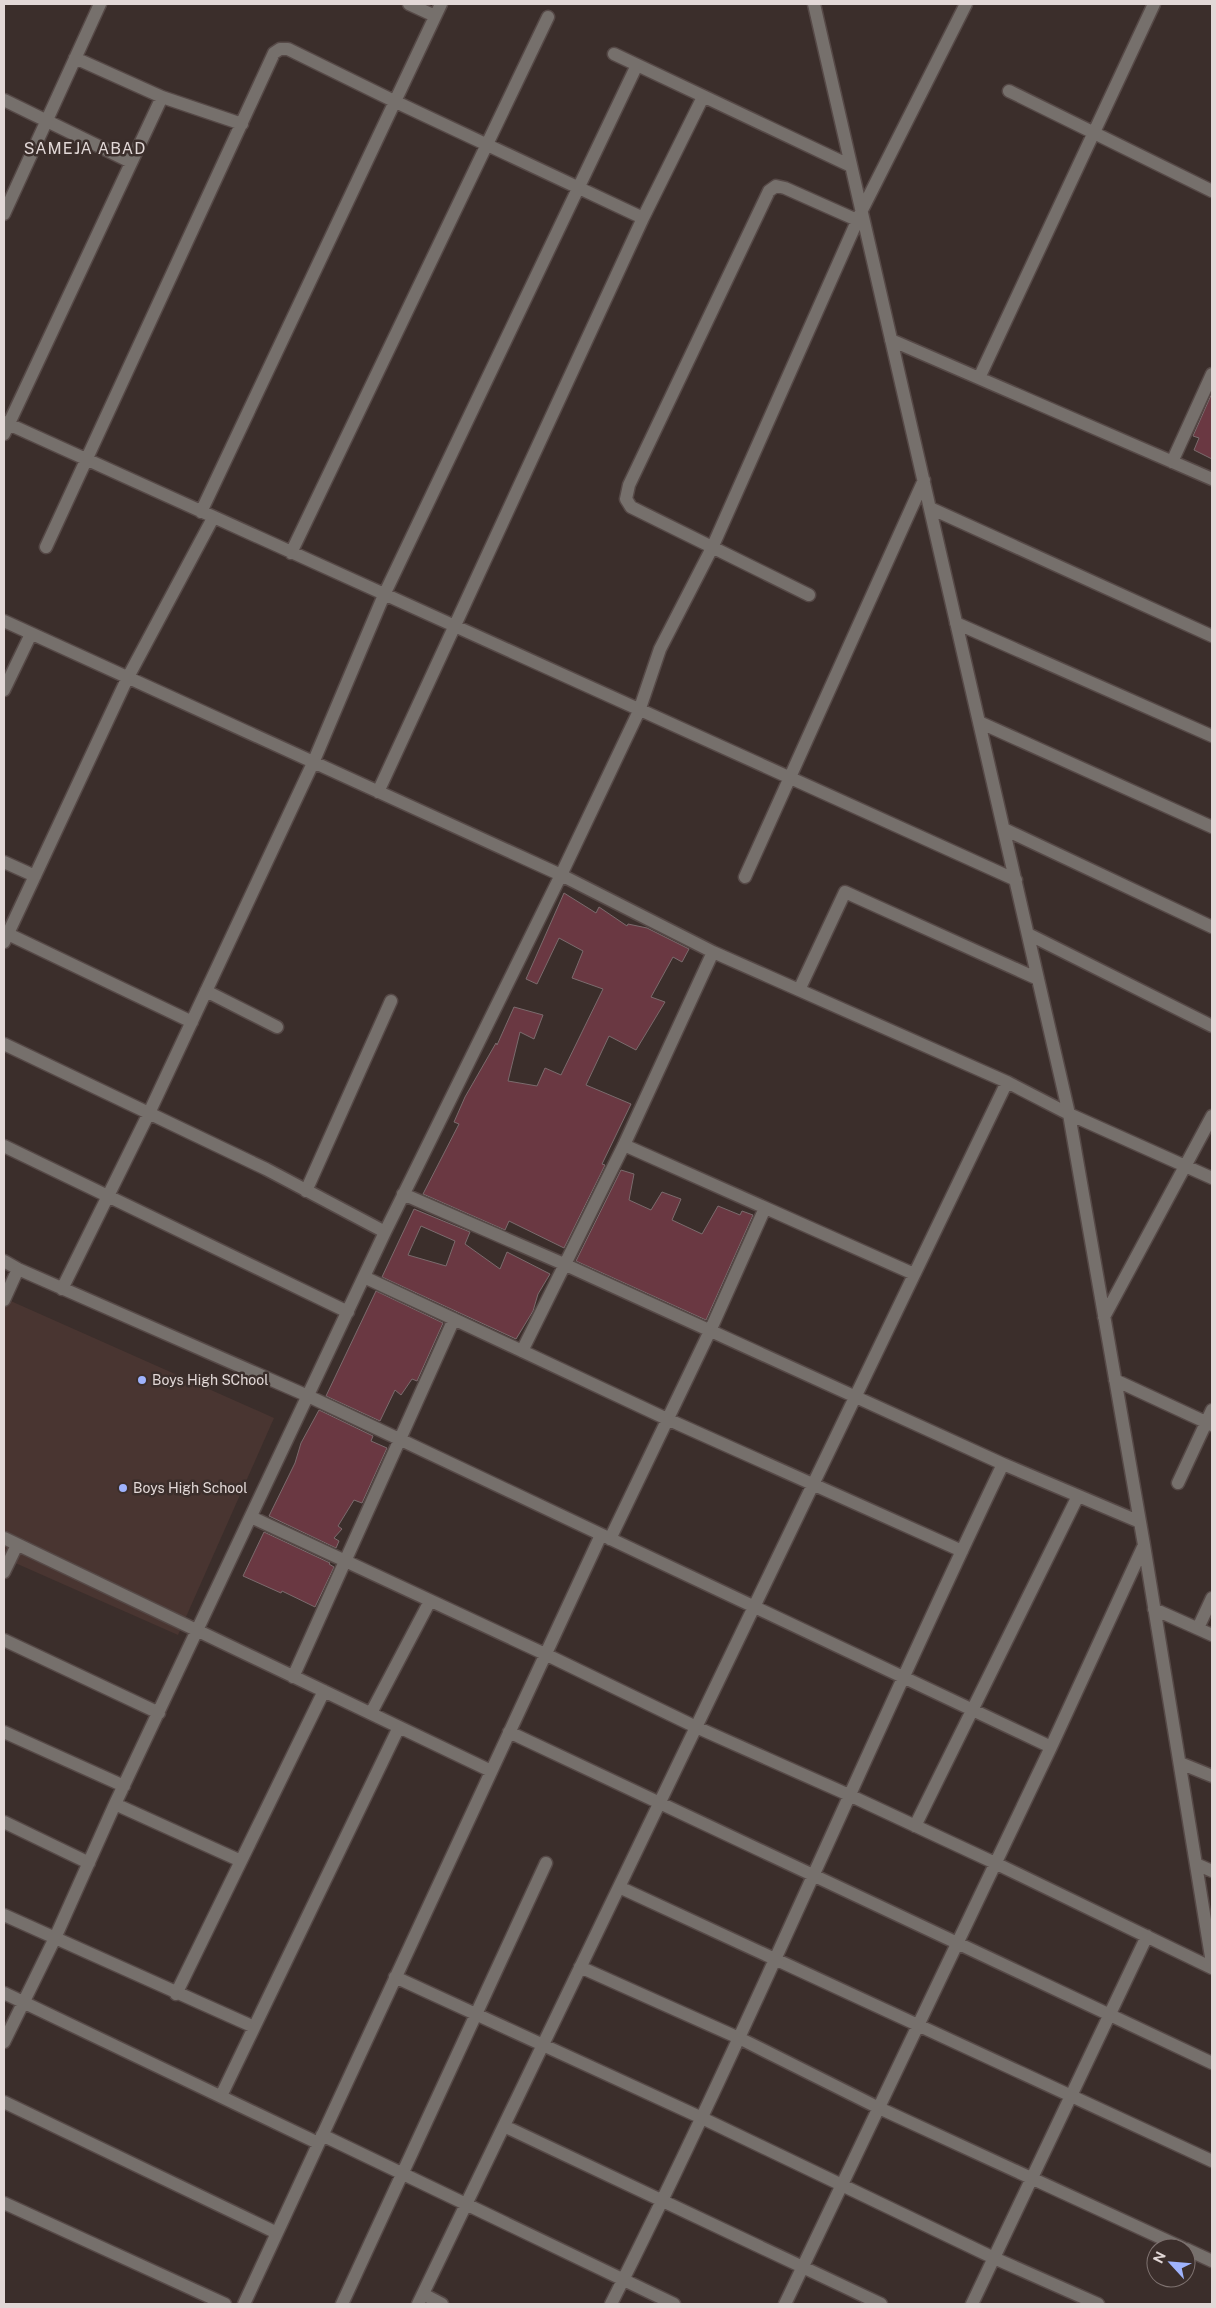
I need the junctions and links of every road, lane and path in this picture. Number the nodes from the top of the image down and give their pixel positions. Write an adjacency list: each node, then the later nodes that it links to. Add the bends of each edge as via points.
1 (100, 4): 10 (street)
2 (409, 4): 7 (street)
3 (441, 4): 7 (street)
4 (813, 4): 22 (street)
5 (966, 4): 26 (street)
6 (1154, 4): 19 (street)
7 (435, 16): 16 (street)
8 (548, 17): 20 (street)
9 (614, 54): 11 (street)
10 (75, 58): 13 (street); 17 (street)
11 (637, 65): 14 (street); 23 (street)
12 (1009, 91): 19 (street)
13 (162, 97): 18 (street); 21 (street)
14 (703, 97): 22 (street); 27 (street)
15 (4, 100): 17 (street)
16 (396, 102): 18 (street, via 288,49 280,50 274,53); 20 (street); 37 (street)
17 (47, 121): 21 (street); 25 (street)
18 (242, 124): 32 (street)
19 (1094, 133): 24 (street); 30 (street)
20 (486, 145): 23 (street); 40 (street)
21 (131, 162): 31 (street)
22 (851, 166): 26 (street)
23 (580, 188): 27 (street); 41 (street)
24 (1212, 191)
25 (4, 214)
26 (859, 215): 28 (street); 39 (street); 39 (street, via 785,188 776,186 769,192 629,486 626,499 630,507)
27 (643, 218): 45 (street)
28 (891, 340): 30 (street); 35 (street)
29 (1212, 374): 33 (street)
30 (979, 378): 33 (street)
31 (5, 427): 32 (street)
32 (87, 460): 37 (street); 38 (street)
33 (1172, 462): 34 (street)
34 (1212, 479)
35 (924, 480): 36 (street); 54 (street)
36 (930, 508): 44 (street); 47 (street)
37 (207, 515): 40 (street); 48 (street)
38 (46, 547)
39 (712, 548): 42 (street); 50 (street, via 660,649)
40 (291, 553): 41 (street)
41 (384, 595): 45 (street); 53 (street)
42 (809, 595)
43 (4, 621): 46 (street)
44 (956, 623): 51 (street); 52 (street)
45 (455, 627): 50 (street); 55 (street)
46 (31, 634): 48 (street); 49 (street)
47 (1212, 636)
48 (127, 679): 53 (street); 60 (street)
49 (4, 690)
50 (639, 711): 54 (street); 59 (street)
51 (979, 722): 56 (street); 57 (street)
52 (1212, 736)
53 (313, 763): 55 (street); 69 (street)
54 (790, 778): 61 (street); 62 (street)
55 (378, 792): 59 (street)
56 (1212, 827)
57 (1004, 829): 62 (street); 63 (street)
58 (4, 862): 60 (street)
59 (562, 875): 66 (street); 84 (street)
60 (35, 876): 65 (street)
61 (745, 877)
62 (1016, 880): 64 (street)
63 (1212, 927)
64 (1028, 934): 67 (street); 72 (street)
65 (6, 938): 71 (street)
66 (713, 952): 68 (street); 79 (street)
67 (1038, 979): 68 (street, via 846,892); 77 (street)
68 (799, 990): 75 (street)
69 (206, 991): 71 (street); 73 (street)
70 (391, 1001): 83 (street)
71 (192, 1022): 76 (street)
72 (1212, 1026)
73 (277, 1028)
74 (4, 1044): 76 (street)
75 (1007, 1082): 77 (street); 91 (street)
76 (149, 1113): 83 (street); 85 (street)
77 (1069, 1114): 81 (street); 96 (street)
78 (1212, 1116): 81 (street)
79 (624, 1144): 86 (street); 89 (street)
80 (4, 1146): 85 (street)
81 (1187, 1165): 82 (street); 96 (street)
82 (1212, 1178)
83 (306, 1190): 87 (street)
84 (403, 1194): 87 (street); 89 (street)
85 (107, 1195): 93 (street); 95 (street)
86 (765, 1208): 91 (street); 98 (street)
87 (385, 1232): 92 (street)
88 (4, 1261): 90 (street)
89 (566, 1265): 98 (street); 99 (street)
90 (18, 1269): 93 (street); 94 (street)
91 (914, 1274): 102 (street)
92 (364, 1277): 95 (street); 97 (street)
93 (62, 1289): 101 (street)
94 (4, 1300)
95 (348, 1312): 101 (street)
96 (1104, 1317): 100 (street)
97 (454, 1319): 99 (street); 106 (street)
98 (710, 1331): 102 (street); 104 (street)
99 (522, 1352): 104 (street)
100 (1115, 1380): 105 (street); 112 (street)
101 (308, 1396): 106 (street); 111 (street)
102 (856, 1396): 107 (street); 109 (street)
103 (1212, 1410): 105 (street)
104 (667, 1419): 109 (street); 113 (street)
105 (1209, 1424): 108 (street)
106 (400, 1440): 113 (street); 118 (street)
107 (1003, 1464): 110 (street); 117 (street)
108 (1178, 1483)
109 (812, 1485): 117 (street); 122 (street)
110 (1078, 1496): 112 (street); 132 (street)
111 (251, 1517): 118 (street); 125 (street)
112 (1140, 1522): 116 (street)
113 (606, 1537): 122 (street); 128 (street)
114 (4, 1538): 115 (street)
115 (17, 1545): 119 (street); 125 (street)
116 (1144, 1546): 123 (street); 139 (street)
117 (962, 1551): 129 (street)
118 (345, 1561): 121 (street); 130 (street)
119 (4, 1572)
120 (1212, 1598): 124 (street)
121 (430, 1600): 128 (street); 134 (street)
122 (754, 1606): 129 (street); 136 (street)
123 (1154, 1609): 124 (street); 140 (street)
124 (1198, 1628): 126 (street)
125 (197, 1631): 130 (street); 133 (street)
126 (1212, 1635)
127 (4, 1640): 133 (street)
128 (545, 1654): 136 (street); 138 (street)
129 (903, 1676): 132 (street); 144 (street)
130 (293, 1677): 131 (street)
131 (324, 1691): 134 (street); 149 (street)
132 (972, 1709): 139 (street); 148 (street)
133 (158, 1713): 143 (street)
134 (371, 1713): 135 (street)
135 (399, 1727): 141 (street); 172 (street)
136 (696, 1727): 144 (street); 145 (street)
137 (4, 1732): 143 (street)
138 (509, 1732): 141 (street); 145 (street)
139 (1051, 1746): 152 (street)
140 (1180, 1763): 142 (street); 153 (street)
141 (491, 1771): 165 (street)
142 (1212, 1776)
143 (124, 1786): 146 (street)
144 (849, 1795): 148 (street); 155 (street)
145 (659, 1803): 155 (street); 156 (street)
146 (116, 1804): 149 (street); 150 (street)
147 (4, 1822): 150 (street)
148 (915, 1826): 152 (street)
149 (241, 1860): 167 (street)
150 (89, 1863): 159 (street)
151 (546, 1863): 169 (street)
152 (995, 1863): 158 (street); 160 (street)
153 (1196, 1864): 154 (street); 162 (street)
154 (1212, 1871)
155 (812, 1875): 160 (street); 161 (street)
156 (619, 1887): 161 (street); 163 (street)
157 (4, 1915): 159 (street)
158 (1147, 1936): 164 (street); 170 (street)
159 (55, 1938): 167 (street); 168 (street)
160 (957, 1943): 170 (street); 171 (street)
161 (774, 1959): 171 (street); 173 (street)
162 (1212, 1963)
163 (580, 1967): 173 (street); 175 (street)
164 (1212, 1968)
165 (395, 1977): 169 (street); 183 (street)
166 (4, 1993): 168 (street)
167 (176, 1994): 172 (street)
168 (22, 2002): 174 (street); 177 (street)
169 (475, 2014): 175 (street); 185 (street)
170 (1110, 2015): 176 (street); 178 (street)
171 (918, 2026): 178 (street); 180 (street)
172 (254, 2027): 177 (street)
173 (738, 2038): 180 (street); 181 (street)
174 (4, 2042)
175 (543, 2045): 181 (street); 182 (street)
176 (1212, 2063)
177 (221, 2096): 183 (street)
178 (1071, 2096): 184 (street); 186 (street)
179 (4, 2102): 191 (street)
180 (879, 2108): 186 (street); 187 (street)
181 (702, 2118): 187 (street); 188 (street)
182 (504, 2126): 188 (street); 190 (street)
183 (320, 2139): 185 (street); 191 (street)
184 (1212, 2161)
185 (403, 2174): 190 (street); 201 (street)
186 (1032, 2178): 192 (street); 194 (street)
187 (842, 2185): 194 (street); 196 (street)
188 (662, 2200): 196 (street); 197 (street)
189 (4, 2203): 199 (street)
190 (466, 2205): 197 (street); 198 (street)
191 (276, 2233): 200 (street)
192 (1160, 2238)
193 (1196, 2255): 195 (street)
194 (994, 2258): 207 (street); 208 (street)
195 (1212, 2262)
196 (803, 2267): 205 (street); 206 (street)
197 (623, 2280): 203 (street); 204 (street)
198 (420, 2299): 202 (street)
199 (225, 2304)
200 (244, 2304)
201 (342, 2304)
202 (442, 2304)
203 (611, 2304)
204 (674, 2304)
205 (785, 2304)
206 (881, 2304)
207 (972, 2304)
208 (1098, 2304)

